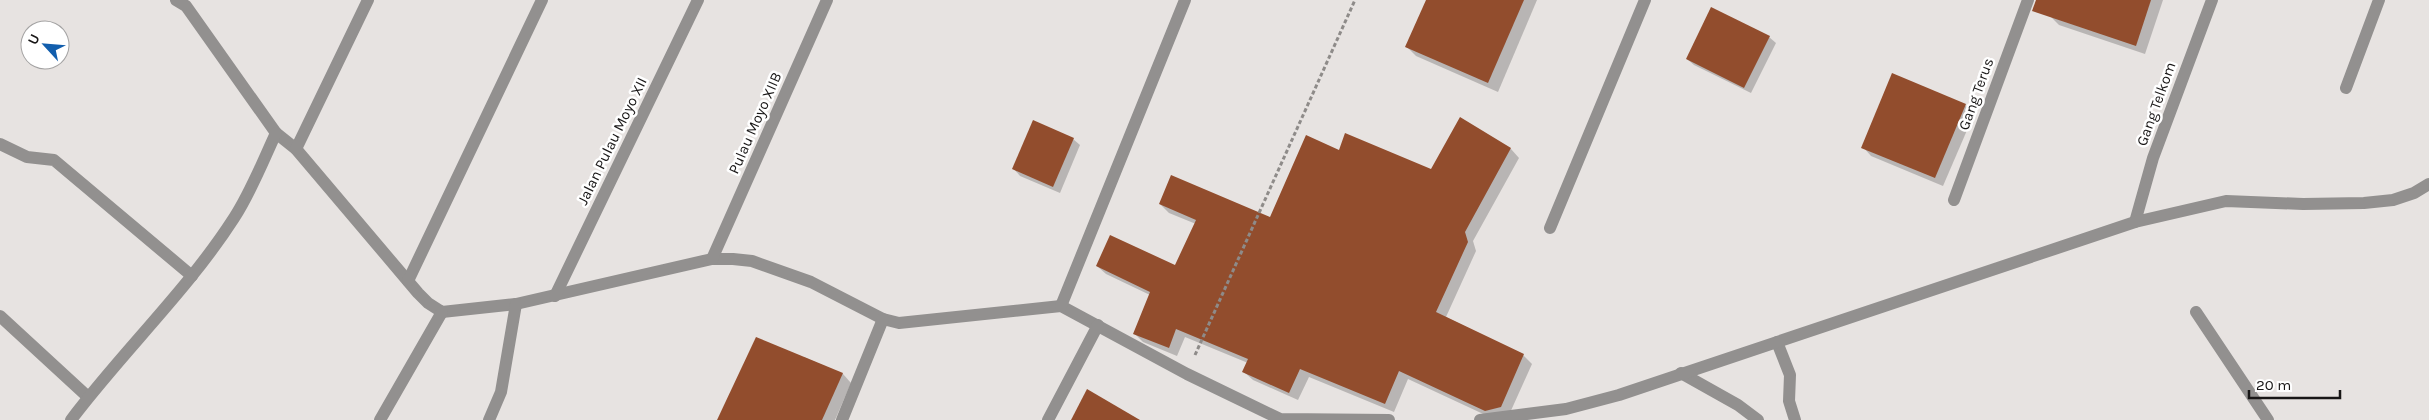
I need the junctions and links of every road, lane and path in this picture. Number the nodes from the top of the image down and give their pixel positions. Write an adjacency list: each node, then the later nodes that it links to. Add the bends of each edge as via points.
1 (368, 0): 15 (street)
2 (542, 0): 22 (street)
3 (698, 0): 23 (street, Jalan Pulau Moyo XII)
4 (827, 0): 20 (street, Pulau Moyo XIIB)
5 (1185, 0): 25 (street)
6 (1355, 0): 33 (path)
7 (1645, 0): 19 (street)
8 (2028, 0): 17 (street, Gang Terus)
9 (2212, 0): 18 (street, Gang Telkom, via 2153,158)
10 (2379, 0): 12 (street)
11 (183, 2): 13 (street)
12 (2346, 88)
13 (276, 133): 15 (street); 21 (street, via 234,218)
14 (0, 144): 21 (street, via 27,157 54,160)
15 (296, 149): 22 (street)
16 (2429, 184): 18 (street, via 2393,200 2303,204 2226,201)
17 (1954, 200)
18 (2135, 222): 31 (street)
19 (1550, 228)
20 (712, 259): 23 (street); 29 (street, via 752,261 811,282)
21 (192, 276): 34 (street)
22 (408, 281): 26 (street, via 428,303)
23 (555, 296): 24 (street)
24 (516, 304): 26 (street); 37 (street, via 501,392)
25 (1061, 306): 29 (street); 30 (street)
26 (442, 312): 36 (street)
27 (2196, 312): 44 (street)
28 (0, 316): 34 (street)
29 (881, 324): 38 (street)
30 (1098, 325): 33 (street); 39 (street)
31 (1780, 348): 32 (street); 43 (street, via 1790,375 1789,401)
32 (1681, 373): 41 (street, via 1566,409); 42 (street)
33 (1186, 374): 40 (street, via 1280,419)
34 (88, 397): 35 (street)
35 (71, 420)
36 (380, 420)
37 (489, 420)
38 (842, 420)
39 (1048, 420)
40 (1389, 420)
41 (1480, 420)
42 (1758, 420)
43 (1795, 420)
44 (2268, 420)

